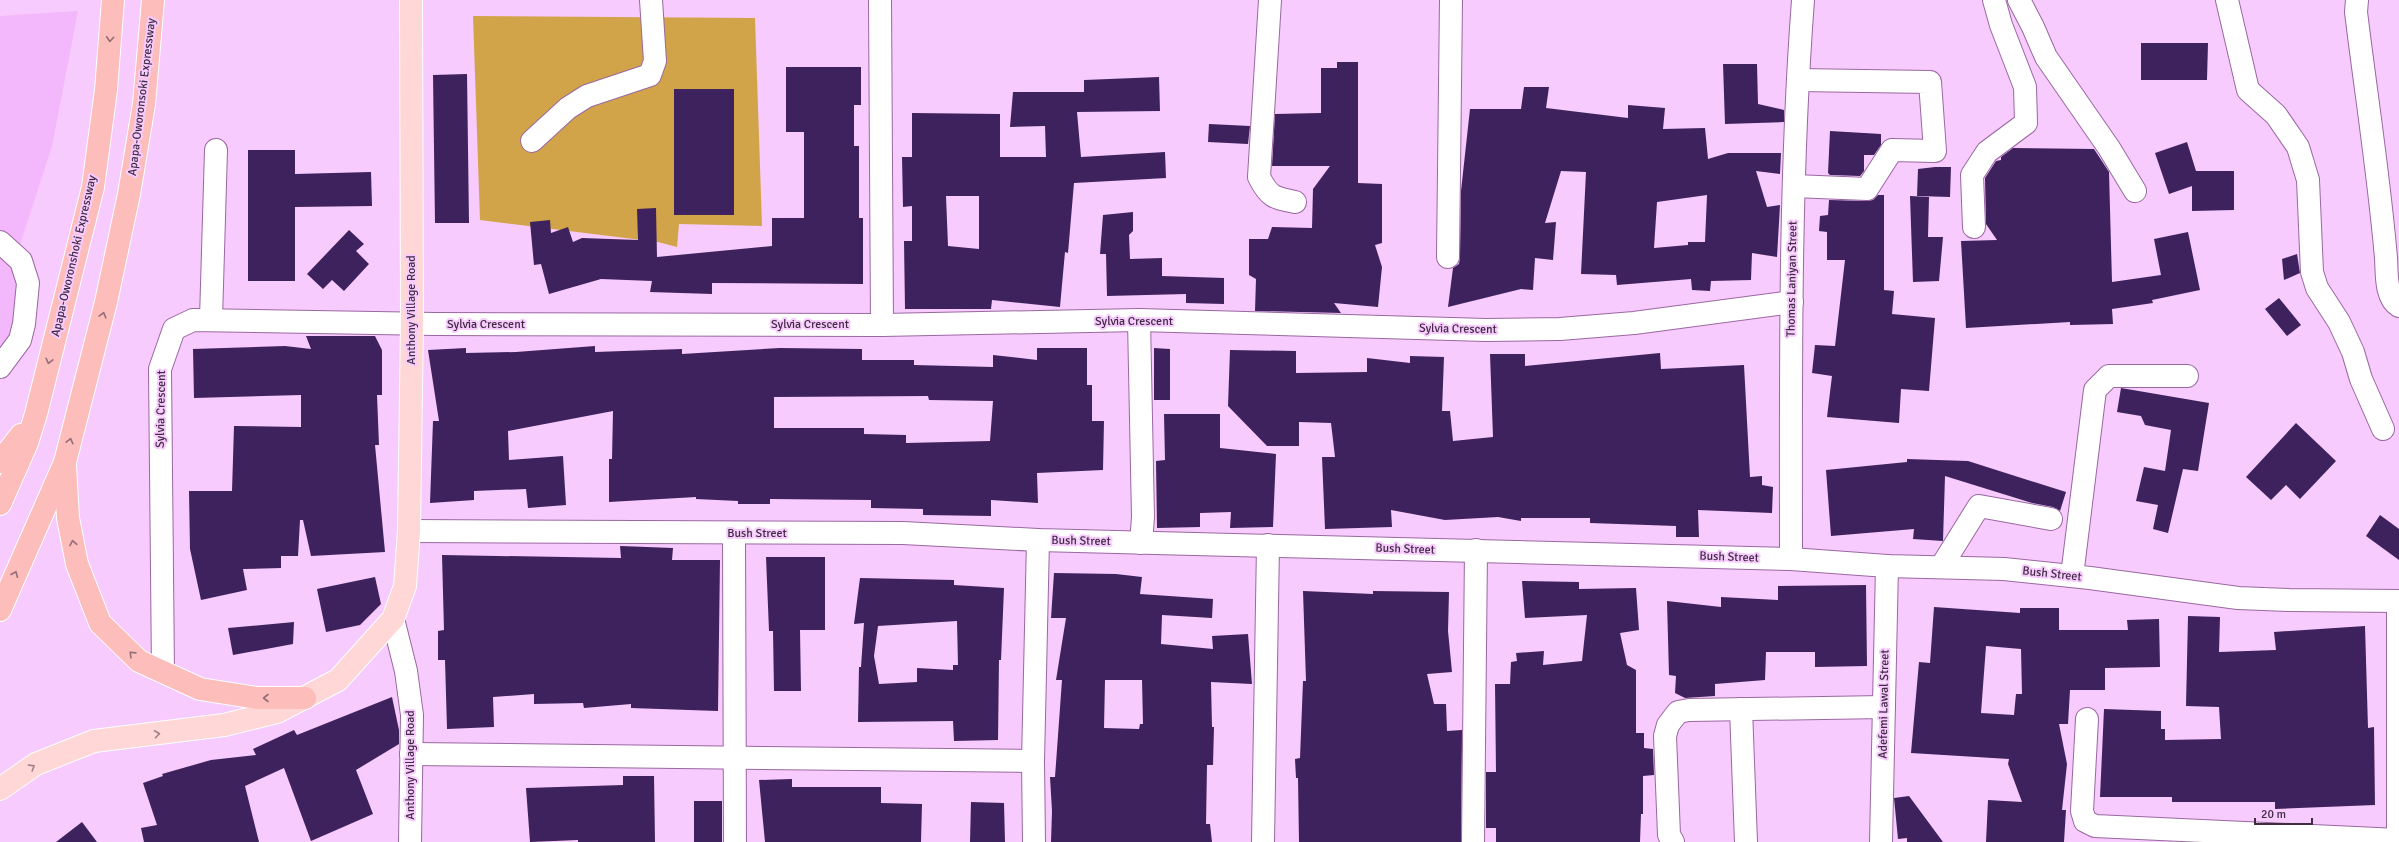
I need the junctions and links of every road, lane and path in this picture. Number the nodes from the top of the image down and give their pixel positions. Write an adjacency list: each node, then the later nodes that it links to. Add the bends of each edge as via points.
1 (113, 0): 30 (highway, Apapa-Oworonshoki Expressway, one-way to 30, via 106,90 92,187)
2 (153, 0): 33 (highway, Apapa-Oworonsoki Expressway, one-way to 2, via 106,302 130,194 144,104)
3 (411, 0): 26 (main road, Anthony Village Road)
4 (652, 0): 14 (street, via 655,61 650,75 587,96 568,108)
5 (880, 0): 27 (street)
6 (1270, 0): 18 (street, via 1259,177 1266,190 1275,198)
7 (1451, 0): 21 (street)
8 (1803, 0): 13 (street, Thomas Laniyan Street)
9 (1994, 0): 19 (street, via 2000,25 2025,87 2026,123 1987,152 1972,175)
10 (2019, 0): 17 (street, via 2046,57 2109,148)
11 (2227, 0): 31 (street, via 2248,90 2276,115 2298,147 2308,180 2312,272 2317,288 2339,322 2353,352 2361,379)
12 (2357, 0): 23 (street, via 2356,12 2382,217 2388,288)
13 (1798, 80): 16 (street, Thomas Laniyan Street); 16 (street, via 1930,82 1935,151 1892,150 1867,189)
14 (532, 142)
15 (216, 150): 24 (street)
16 (1794, 186): 22 (street, Thomas Laniyan Street)
17 (2135, 191)
18 (1295, 202)
19 (1974, 228)
20 (0, 242): 28 (street, via 21,261 28,282 20,340)
21 (1448, 257)
22 (1792, 302): 25 (street, Sylvia Crescent, via 1642,322 1560,329 1486,330); 42 (street, Thomas Laniyan Street)
23 (2399, 306)
24 (211, 319): 26 (street, Sylvia Crescent); 49 (street, Sylvia Crescent, via 193,320 174,329 160,369)
25 (1139, 320): 27 (street, Sylvia Crescent); 39 (street, via 1143,517)
26 (412, 323): 27 (street, Sylvia Crescent); 36 (main road, Anthony Village Road)
27 (882, 325)
28 (0, 367)
29 (2187, 376): 45 (street, via 2109,376 2095,390)
30 (36, 414): 32 (highway); 34 (highway, Apapa-Oworonshoki Expressway, via 27,443)
31 (2383, 429)
32 (0, 462)
33 (65, 462): 47 (highway, one-way to 33); 49 (highway, one-way to 33, via 139,661 100,623 77,564 68,518)
34 (0, 504)
35 (2050, 519): 44 (street, via 1979,506)
36 (409, 531): 37 (street, Bush Street); 48 (main road, Anthony Village Road, via 405,586)
37 (734, 533): 38 (street, Bush Street, via 903,533); 55 (street)
38 (1038, 540): 39 (street, Bush Street); 56 (street)
39 (1141, 543): 40 (street, Bush Street)
40 (1268, 545): 41 (street, Bush Street); 62 (street)
41 (1476, 550): 42 (street, Bush Street); 63 (street)
42 (1791, 559): 43 (street, Bush Street)
43 (1887, 566): 44 (street, Bush Street); 51 (street, Adefemi Lawal Street)
44 (1941, 568): 45 (street, Bush Street)
45 (2072, 576): 46 (street, Bush Street, via 2238,598)
46 (2398, 601): 58 (street)
47 (0, 610)
48 (393, 619): 50 (main road, Anthony Village Road, via 338,680); 54 (street, Anthony Village Road, via 406,672 411,708)
49 (163, 672): 50 (highway, one-way to 49, via 257,698 200,689)
50 (305, 698): 57 (main road, one-way to 50, via 36,764 94,741 224,725 277,712)
51 (1884, 707): 52 (street); 66 (street, Adefemi Lawal Street)
52 (1741, 709): 64 (street, via 1678,712 1668,725 1665,736 1669,834); 65 (street)
53 (2087, 719): 58 (street, via 2082,811 2085,822 2095,826)
54 (411, 754): 55 (street); 59 (street, Anthony Village Road)
55 (736, 758): 56 (street); 60 (street)
56 (1033, 761): 61 (street)
57 (0, 789)
58 (2399, 840)
59 (410, 842)
60 (735, 842)
61 (1034, 842)
62 (1263, 842)
63 (1473, 842)
64 (1673, 842)
65 (1746, 842)
66 (1881, 842)

